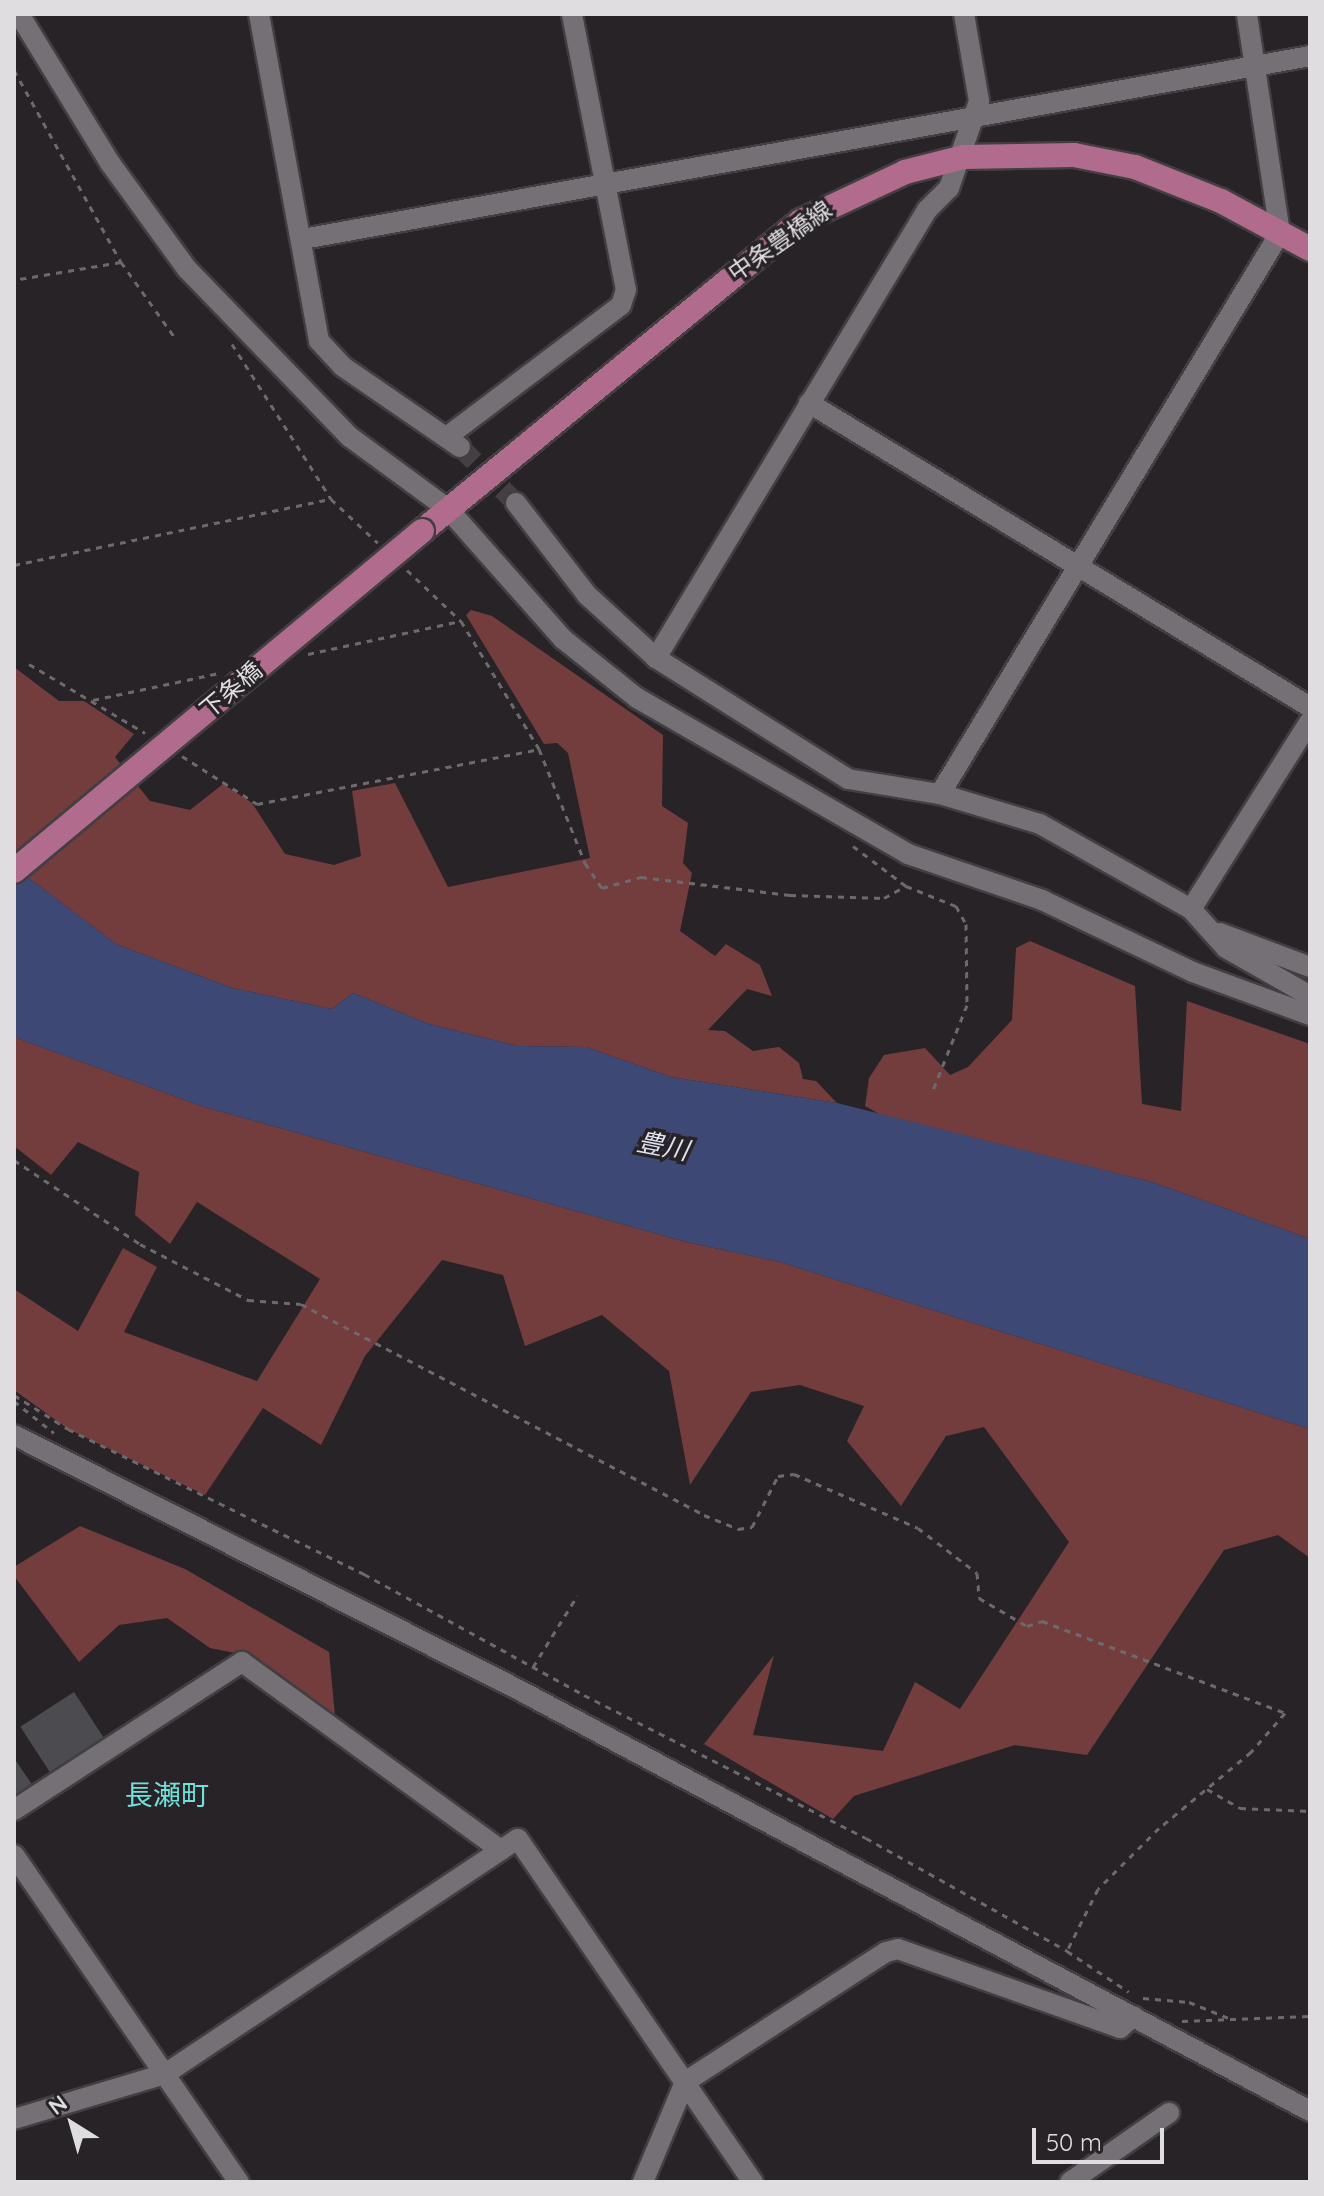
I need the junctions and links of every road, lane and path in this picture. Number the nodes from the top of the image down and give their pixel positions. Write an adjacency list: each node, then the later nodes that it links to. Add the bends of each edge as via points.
1 (19, 14): 22 (street, via 110,163 187,269 350,437)
2 (259, 14): 13 (street)
3 (572, 14): 11 (street)
4 (964, 14): 9 (street)
5 (1247, 14): 7 (street)
6 (1310, 56): 7 (street)
7 (1256, 64): 9 (street); 12 (street)
8 (14, 70): 15 (path)
9 (977, 116): 10 (street); 11 (street)
10 (964, 157): 12 (main road, 中条豊橋線, via 1074,155 1135,167 1221,201); 19 (street); 22 (main road, 中条豊橋線, via 905,172 801,221)
11 (604, 184): 13 (street); 13 (street, via 626,290 621,305 454,442 342,366 319,341)
12 (1280, 233): 14 (main road, 中条豊橋線); 26 (street)
13 (303, 239)
14 (1310, 249)
15 (121, 262): 16 (path); 17 (path)
16 (14, 280)
17 (176, 339)
18 (229, 339): 20 (path)
19 (809, 403): 26 (street); 27 (street)
20 (331, 499): 23 (path); 25 (path)
21 (516, 503): 27 (street, via 587,595)
22 (448, 509): 36 (main road, 下条橋, bridge); 41 (street, via 563,639 637,698 908,854 1042,900)
23 (388, 552)
24 (400, 563): 33 (path, via 461,621)
25 (14, 565)
26 (1078, 565): 29 (street); 34 (street)
27 (656, 658): 34 (street, via 848,779)
28 (29, 664): 31 (path)
29 (1310, 707)
30 (1310, 721): 38 (street)
31 (156, 740)
32 (169, 748): 33 (path, via 257,804)
33 (539, 749): 37 (path, via 585,863 602,888 641,877 790,895 884,898)
34 (940, 794): 38 (street, via 1040,824)
35 (845, 840): 37 (path)
36 (14, 871)
37 (906, 886): 46 (path, via 956,906 966,924 967,1005)
38 (1191, 909): 39 (street)
39 (1205, 928): 40 (street); 42 (street, via 1226,948)
40 (1310, 967)
41 (1193, 972): 42 (street, via 1213,968); 45 (street)
42 (1275, 978): 43 (street); 44 (street)
43 (1310, 985)
44 (1310, 996)
45 (1310, 1015)
46 (933, 1090)
47 (14, 1160): 52 (path, via 140,1244 248,1300 301,1304 704,1515 738,1529 752,1527 778,1476 794,1474 918,1528 977,1573 979,1598 1027,1626 1042,1621 1285,1713 1251,1752)
48 (14, 1395): 51 (path, via 68,1429 364,1574)
49 (14, 1435): 59 (street, via 521,1691)
50 (577, 1596): 51 (path)
51 (533, 1667): 57 (path, via 866,1838)
52 (1207, 1789): 54 (path, via 1240,1808); 57 (path, via 1098,1889)
53 (14, 1810): 55 (street, via 242,1662)
54 (1310, 1811)
55 (501, 1850): 61 (street); 62 (street, via 518,1839)
56 (14, 1855): 61 (street)
57 (1067, 1951): 60 (path, via 1137,1997 1189,2002)
58 (1310, 2016): 60 (path)
59 (1140, 2019): 60 (path); 62 (street, via 1120,2028 898,1949); 63 (street)
60 (1231, 2019)
61 (165, 2074): 65 (street); 66 (street)
62 (685, 2082): 67 (street); 68 (street)
63 (1310, 2111)
64 (1169, 2113): 69 (street)
65 (14, 2119)
66 (239, 2182)
67 (643, 2182)
68 (753, 2182)
69 (1070, 2182)

